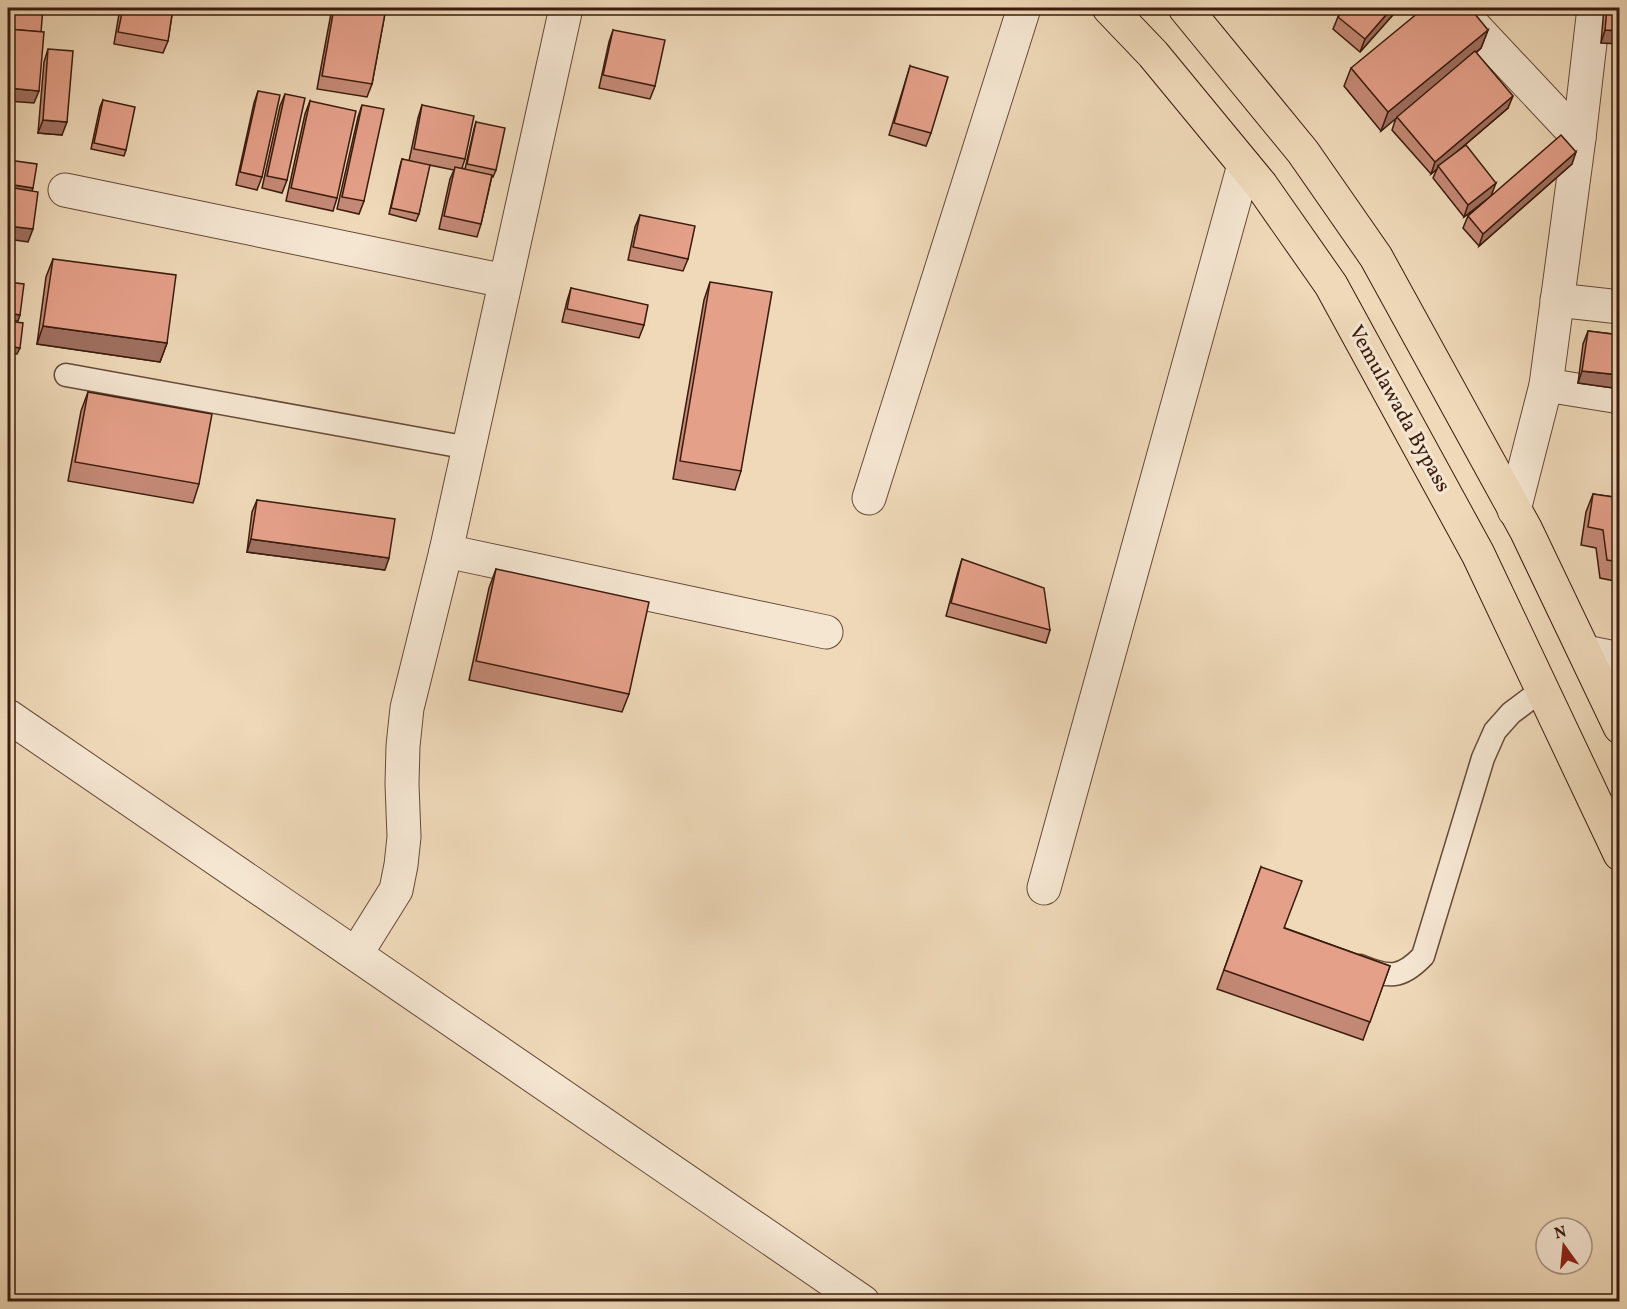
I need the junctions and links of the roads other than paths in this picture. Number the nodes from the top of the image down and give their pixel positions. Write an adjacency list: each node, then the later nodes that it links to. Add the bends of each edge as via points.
1 (1024, 8): 17 (street)
2 (1109, 8): 8 (main road, Vemulawada Bypass, via 1153,54)
3 (1185, 8): 18 (main road, via 1303,152 1376,257)
4 (1457, 8): 7 (street)
5 (1594, 8): 7 (street)
6 (558, 9): 10 (street)
7 (1579, 138): 11 (street)
8 (1244, 165): 23 (main road, Vemulawada Bypass, via 1331,285 1478,554); 27 (street)
9 (64, 190): 10 (street)
10 (506, 281): 16 (street)
11 (1557, 300): 12 (street); 14 (street)
12 (1620, 307)
13 (66, 375): 16 (lane)
14 (1546, 385): 15 (street); 18 (street)
15 (1620, 397)
16 (469, 448): 19 (street)
17 (869, 498)
18 (1514, 510): 21 (main road)
19 (446, 551): 20 (street); 28 (street, via 407,708 402,865 396,890)
20 (826, 633)
21 (1584, 652): 22 (street); 25 (main road)
22 (1620, 659)
23 (1543, 689): 26 (main road, Vemulawada Bypass); 29 (lane, via 1511,713 1495,731 1483,758 1423,956 1410,970 1396,974 1377,973)
24 (8, 716): 28 (street)
25 (1620, 728)
26 (1620, 854)
27 (1044, 888)
28 (356, 954): 30 (street)
29 (1337, 957)
30 (863, 1302)

